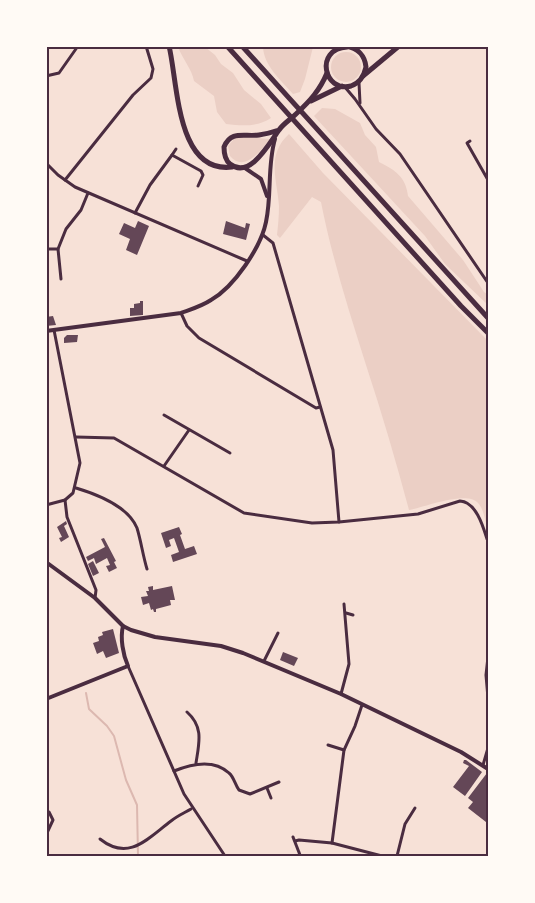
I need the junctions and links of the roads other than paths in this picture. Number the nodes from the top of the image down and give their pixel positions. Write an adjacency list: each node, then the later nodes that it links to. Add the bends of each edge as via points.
1 (78, 46): 11 (street, via 59,73)
2 (146, 46): 24 (street, via 153,69 151,78)
3 (169, 46): 22 (main road, via 189,141 212,164)
4 (227, 46): 40 (main road, via 460,306)
5 (242, 46): 37 (main road)
6 (361, 46): 9 (main road)
7 (399, 46): 12 (main road)
8 (347, 47): 9 (main road); 10 (main road, via 332,53 326,64)
9 (352, 47): 12 (main road, via 363,57 366,67)
10 (327, 73): 13 (main road); 14 (main road)
11 (46, 76)
12 (361, 79): 13 (main road); 15 (street, via 358,96)
13 (343, 86): 14 (main road); 15 (street)
14 (310, 101): 16 (main road)
15 (362, 108): 35 (street, via 375,129 400,154)
16 (279, 130): 17 (main road); 22 (main road, via 231,137 224,153)
17 (275, 138): 23 (main road, via 258,159); 28 (street, via 270,155)
18 (470, 141): 25 (street, via 467,143)
19 (176, 149): 20 (street)
20 (172, 155): 26 (street, via 201,171); 29 (street)
21 (46, 163): 24 (street)
22 (234, 166): 23 (main road)
23 (243, 167): 28 (street, via 261,179)
24 (65, 180): 27 (street)
25 (489, 180)
26 (198, 186)
27 (88, 193): 29 (street); 32 (street)
28 (268, 199): 30 (street)
29 (135, 213): 33 (street)
30 (263, 235): 33 (street); 41 (street, via 274,246)
31 (46, 249): 32 (street)
32 (58, 249): 34 (street)
33 (247, 261): 36 (street, via 213,299)
34 (61, 279)
35 (489, 283)
36 (181, 313): 38 (street); 41 (street, via 199,338)
37 (489, 318)
38 (54, 330): 39 (street); 44 (street)
39 (46, 331)
40 (489, 333)
41 (320, 407): 50 (street, via 335,464)
42 (164, 415): 43 (street)
43 (189, 430): 45 (street); 46 (street)
44 (76, 437): 46 (street, via 114,438); 47 (street, via 80,463)
45 (230, 453)
46 (164, 466): 50 (street, via 244,513 312,523)
47 (75, 488): 48 (street); 53 (street, via 120,507 136,526)
48 (65, 500): 49 (street); 54 (street, via 67,517 96,590)
49 (46, 505)
50 (339, 522): 51 (street, via 418,514 465,501 473,507)
51 (487, 539)
52 (46, 562): 54 (street)
53 (147, 569)
54 (95, 598): 58 (street)
55 (344, 604): 56 (street)
56 (345, 613): 57 (street); 63 (street, via 349,664)
57 (353, 615)
58 (123, 626): 61 (street, via 155,637 221,646); 62 (street)
59 (278, 633): 61 (street)
60 (489, 657): 64 (street)
61 (264, 661): 63 (street)
62 (128, 666): 65 (street); 74 (street)
63 (341, 694): 66 (street)
64 (489, 698)
65 (46, 699)
66 (362, 705): 70 (street); 72 (street)
67 (187, 712): 71 (street, via 197,720)
68 (328, 745): 70 (street)
69 (489, 748): 72 (street)
70 (344, 750): 85 (street)
71 (196, 763): 74 (street); 76 (street, via 228,772 242,793)
72 (483, 765): 73 (street)
73 (489, 769)
74 (174, 771): 79 (street)
75 (279, 782): 76 (street)
76 (267, 788): 77 (street)
77 (271, 798)
78 (415, 808): 89 (street, via 405,824)
79 (192, 809): 83 (street, via 135,848 105,846); 87 (street)
80 (49, 812): 81 (street, via 53,820)
81 (46, 834)
82 (293, 837): 84 (street)
83 (100, 839)
84 (295, 841): 85 (street); 86 (street)
85 (332, 843): 88 (street)
86 (300, 855)
87 (225, 856)
88 (382, 856)
89 (397, 856)

